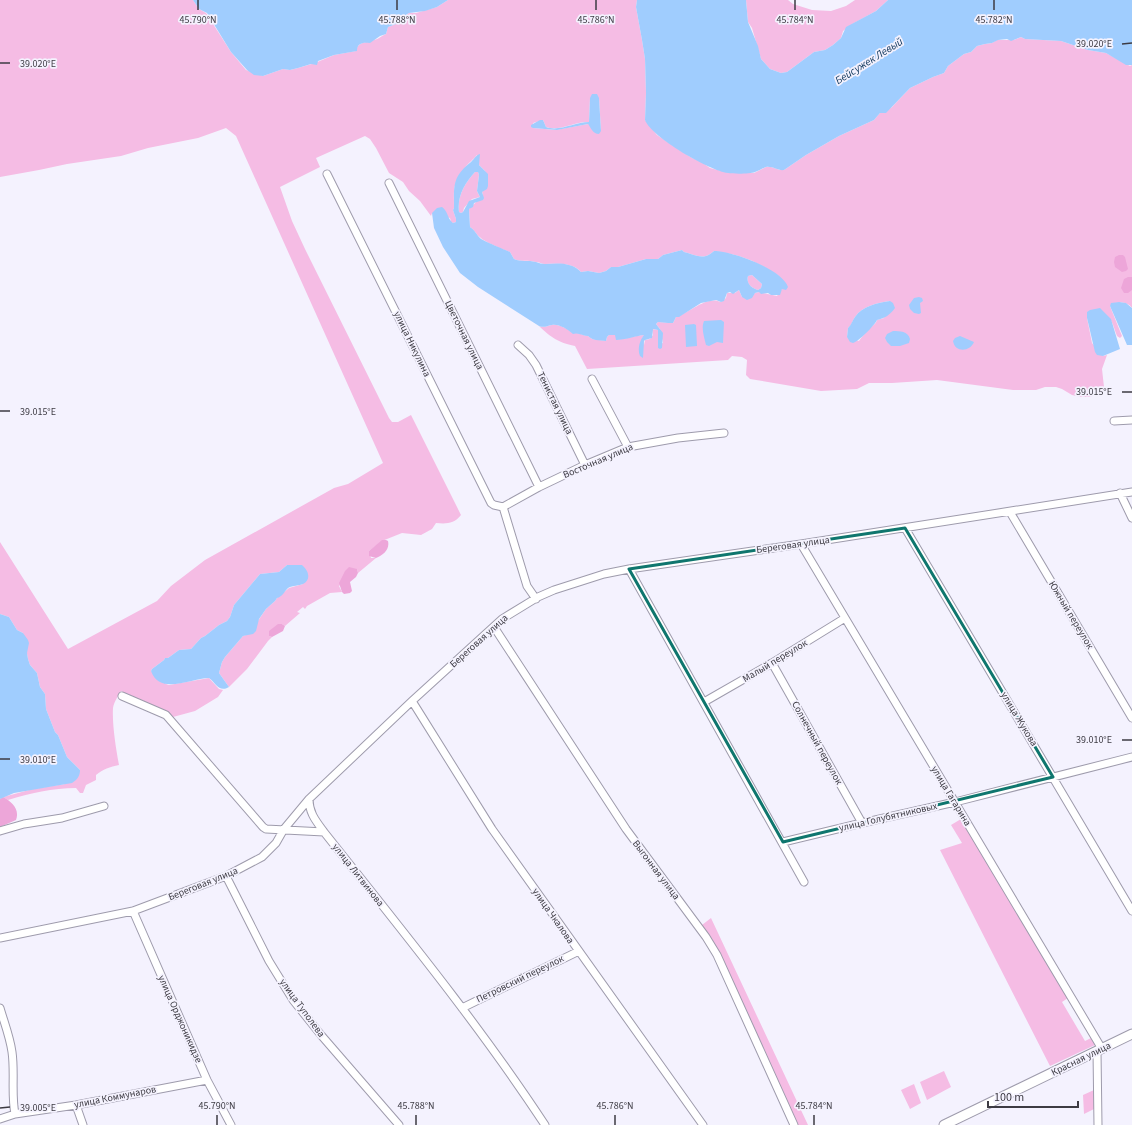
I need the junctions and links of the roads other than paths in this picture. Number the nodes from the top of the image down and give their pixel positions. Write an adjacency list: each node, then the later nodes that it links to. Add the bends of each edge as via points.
1 (327, 174): 13 (street, улица Никулина, via 491,503)
2 (389, 183): 10 (street, Цветочная улица)
3 (518, 346): 9 (street, Тенистая улица, via 529,354 536,365)
4 (592, 379): 8 (street)
5 (1132, 420): 6 (street)
6 (1114, 421)
7 (724, 433): 8 (street, Восточная улица)
8 (628, 446): 9 (street, Восточная улица)
9 (585, 465): 10 (street, Восточная улица)
10 (539, 487): 13 (street, Восточная улица)
11 (1132, 492): 12 (street, Береговая улица)
12 (1120, 493): 14 (street, Береговая улица); 15 (street)
13 (503, 507): 19 (street, via 527,586)
14 (1010, 512): 16 (street, Береговая улица); 26 (street, Южный переулок)
15 (1132, 518)
16 (905, 528): 17 (street, Береговая улица); 28 (street, улица Жукова)
17 (801, 544): 18 (street, Береговая улица); 20 (street, улица Гагарина)
18 (629, 569): 19 (street, Береговая улица, via 574,583); 25 (street)
19 (536, 598): 21 (street, Береговая улица, via 507,615)
20 (845, 618): 22 (street, Малый переулок); 30 (street, улица Гагарина)
21 (494, 627): 24 (street, Береговая улица); 56 (street, Выгонная улица, via 626,829 706,937)
22 (772, 663): 25 (street, Малый переулок); 32 (street, Солнечный переулок)
23 (122, 696): 33 (street, via 166,715 260,825 266,829)
24 (412, 701): 29 (street, Береговая улица); 42 (street, улица Чкалова, via 492,829)
25 (704, 702): 36 (street)
26 (1132, 718)
27 (1132, 757): 28 (street, улица Голубятниковых)
28 (1053, 777): 30 (street, улица Голубятниковых); 40 (street, улица Жукова)
29 (309, 798): 33 (street, Береговая улица); 35 (street, улица Литвинова, via 313,817)
30 (955, 802): 32 (street, улица Голубятниковых); 46 (street, улица Гагарина)
31 (104, 806): 34 (street)
32 (862, 823): 36 (street, улица Голубятниковых)
33 (284, 829): 35 (street); 37 (street, Береговая улица, via 276,843 262,857)
34 (0, 831)
35 (324, 832): 44 (street, улица Литвинова)
36 (783, 842): 38 (street)
37 (226, 876): 39 (street, Береговая улица); 53 (street, улица Туполева, via 269,960 294,1000)
38 (804, 882)
39 (133, 911): 41 (street, Береговая улица); 47 (street, улица Орджоникидзе)
40 (1132, 911)
41 (0, 938)
42 (578, 951): 44 (street, Петровский переулок); 55 (street, улица Чкалова)
43 (0, 1008): 49 (street, via 12,1051)
44 (462, 1008): 54 (street, улица Литвинова)
45 (1132, 1034): 46 (street, Красная улица)
46 (1099, 1050): 57 (street, Красная улица); 58 (street, улица Гагарина)
47 (207, 1080): 48 (street, улица Коммунаров); 52 (street, улица Орджоникидзе)
48 (76, 1105): 49 (street, улица Коммунаров); 51 (street)
49 (16, 1114): 50 (street, улица Коммунаров)
50 (0, 1119)
51 (83, 1125)
52 (231, 1125)
53 (399, 1125)
54 (545, 1125)
55 (703, 1125)
56 (794, 1125)
57 (944, 1125)
58 (1098, 1125)

